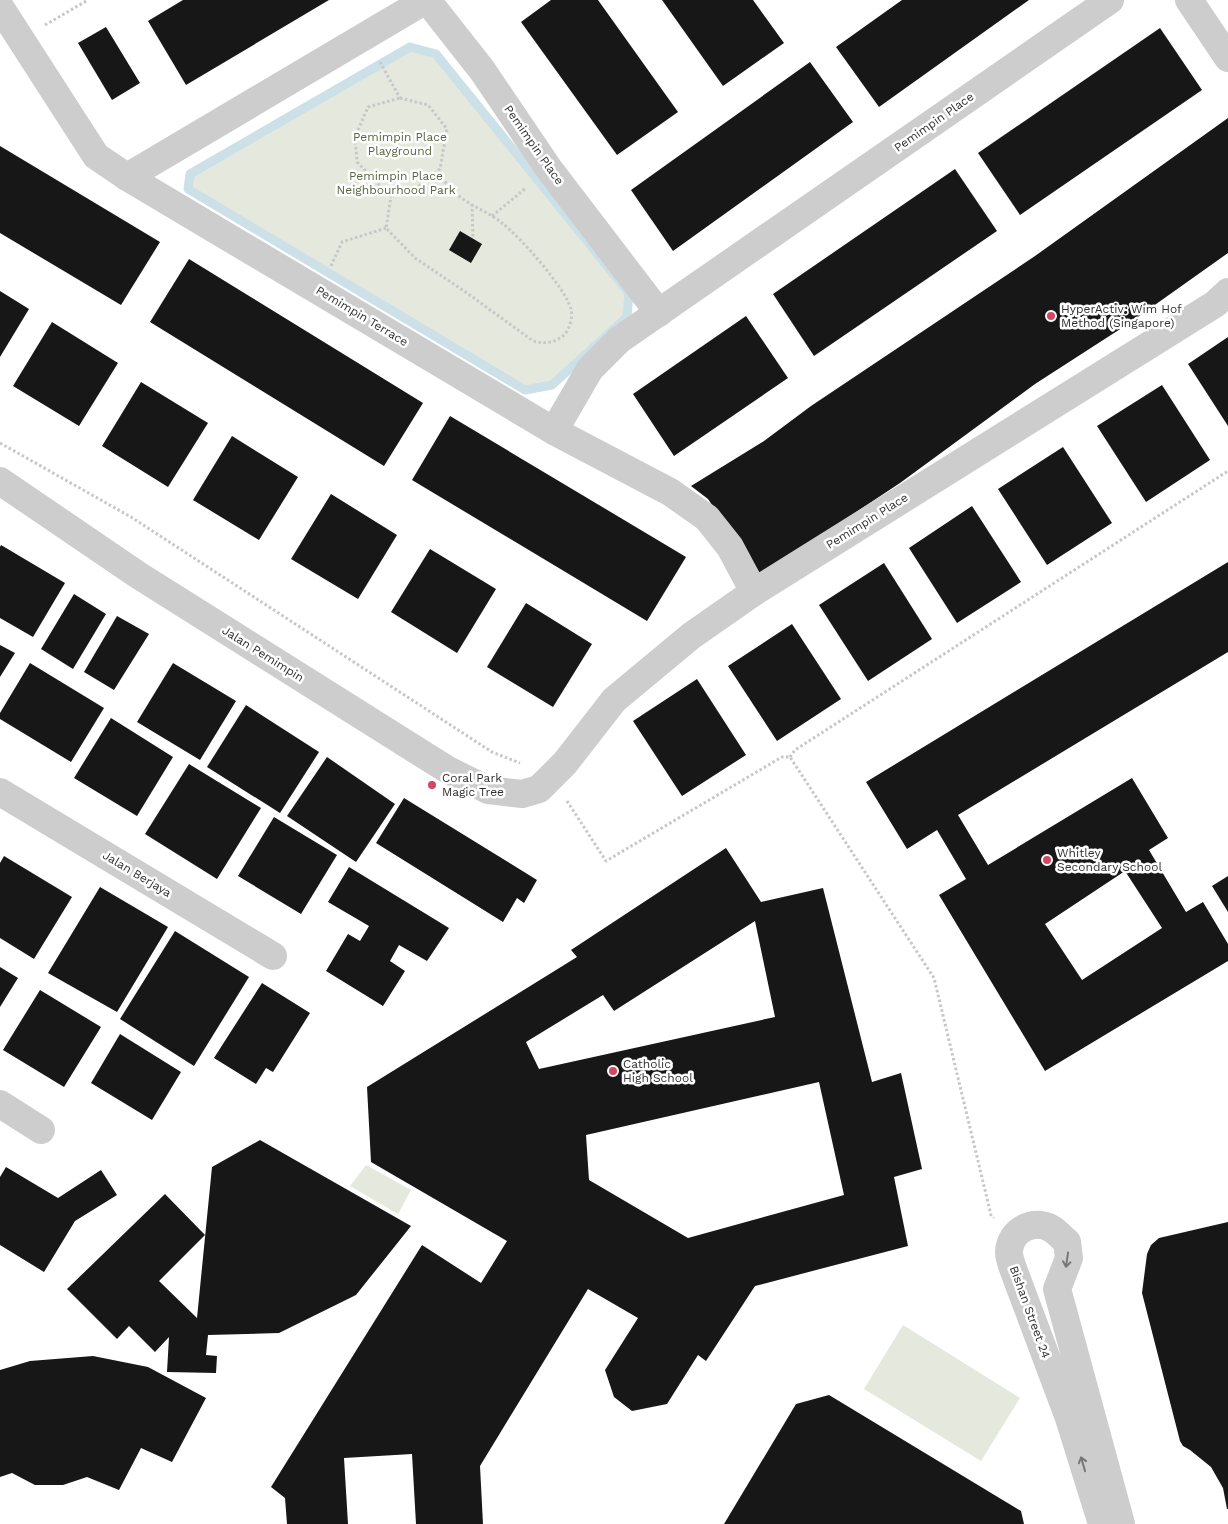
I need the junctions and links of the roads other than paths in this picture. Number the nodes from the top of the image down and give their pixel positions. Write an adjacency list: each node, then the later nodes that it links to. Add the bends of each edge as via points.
1 (427, 0): 6 (street, Pemimpin Place); 8 (street, Pemimpin Place, via 482,70 549,170)
2 (1110, 0): 8 (street, Pemimpin Place)
3 (1189, 0): 5 (street)
4 (0, 7): 6 (street, Pemimpin Terrace, via 96,156)
5 (1228, 58)
6 (127, 177): 9 (street, Pemimpin Terrace)
7 (1228, 292): 11 (street, Pemimpin Place, via 1215,304)
8 (659, 313): 9 (street, Pemimpin Place, via 619,340 590,369)
9 (554, 431): 11 (street, Pemimpin Terrace, via 670,492 707,518 730,547)
10 (0, 481): 12 (street, Jalan Pemimpin, via 138,575 448,770 488,790 522,794)
11 (754, 592): 12 (street, Pemimpin Place, via 691,636 614,700)
12 (546, 783)
13 (0, 792): 14 (street, Jalan Berjaya)
14 (273, 956)
15 (0, 1104): 16 (street)
16 (42, 1130)
17 (1102, 1524): 18 (street, Bishan Street 24, one-way to 18, via 1069,1418 1009,1252 1016,1233 1024,1227 1038,1224 1052,1229 1067,1242 1069,1258 1057,1289)
18 (1120, 1524)

